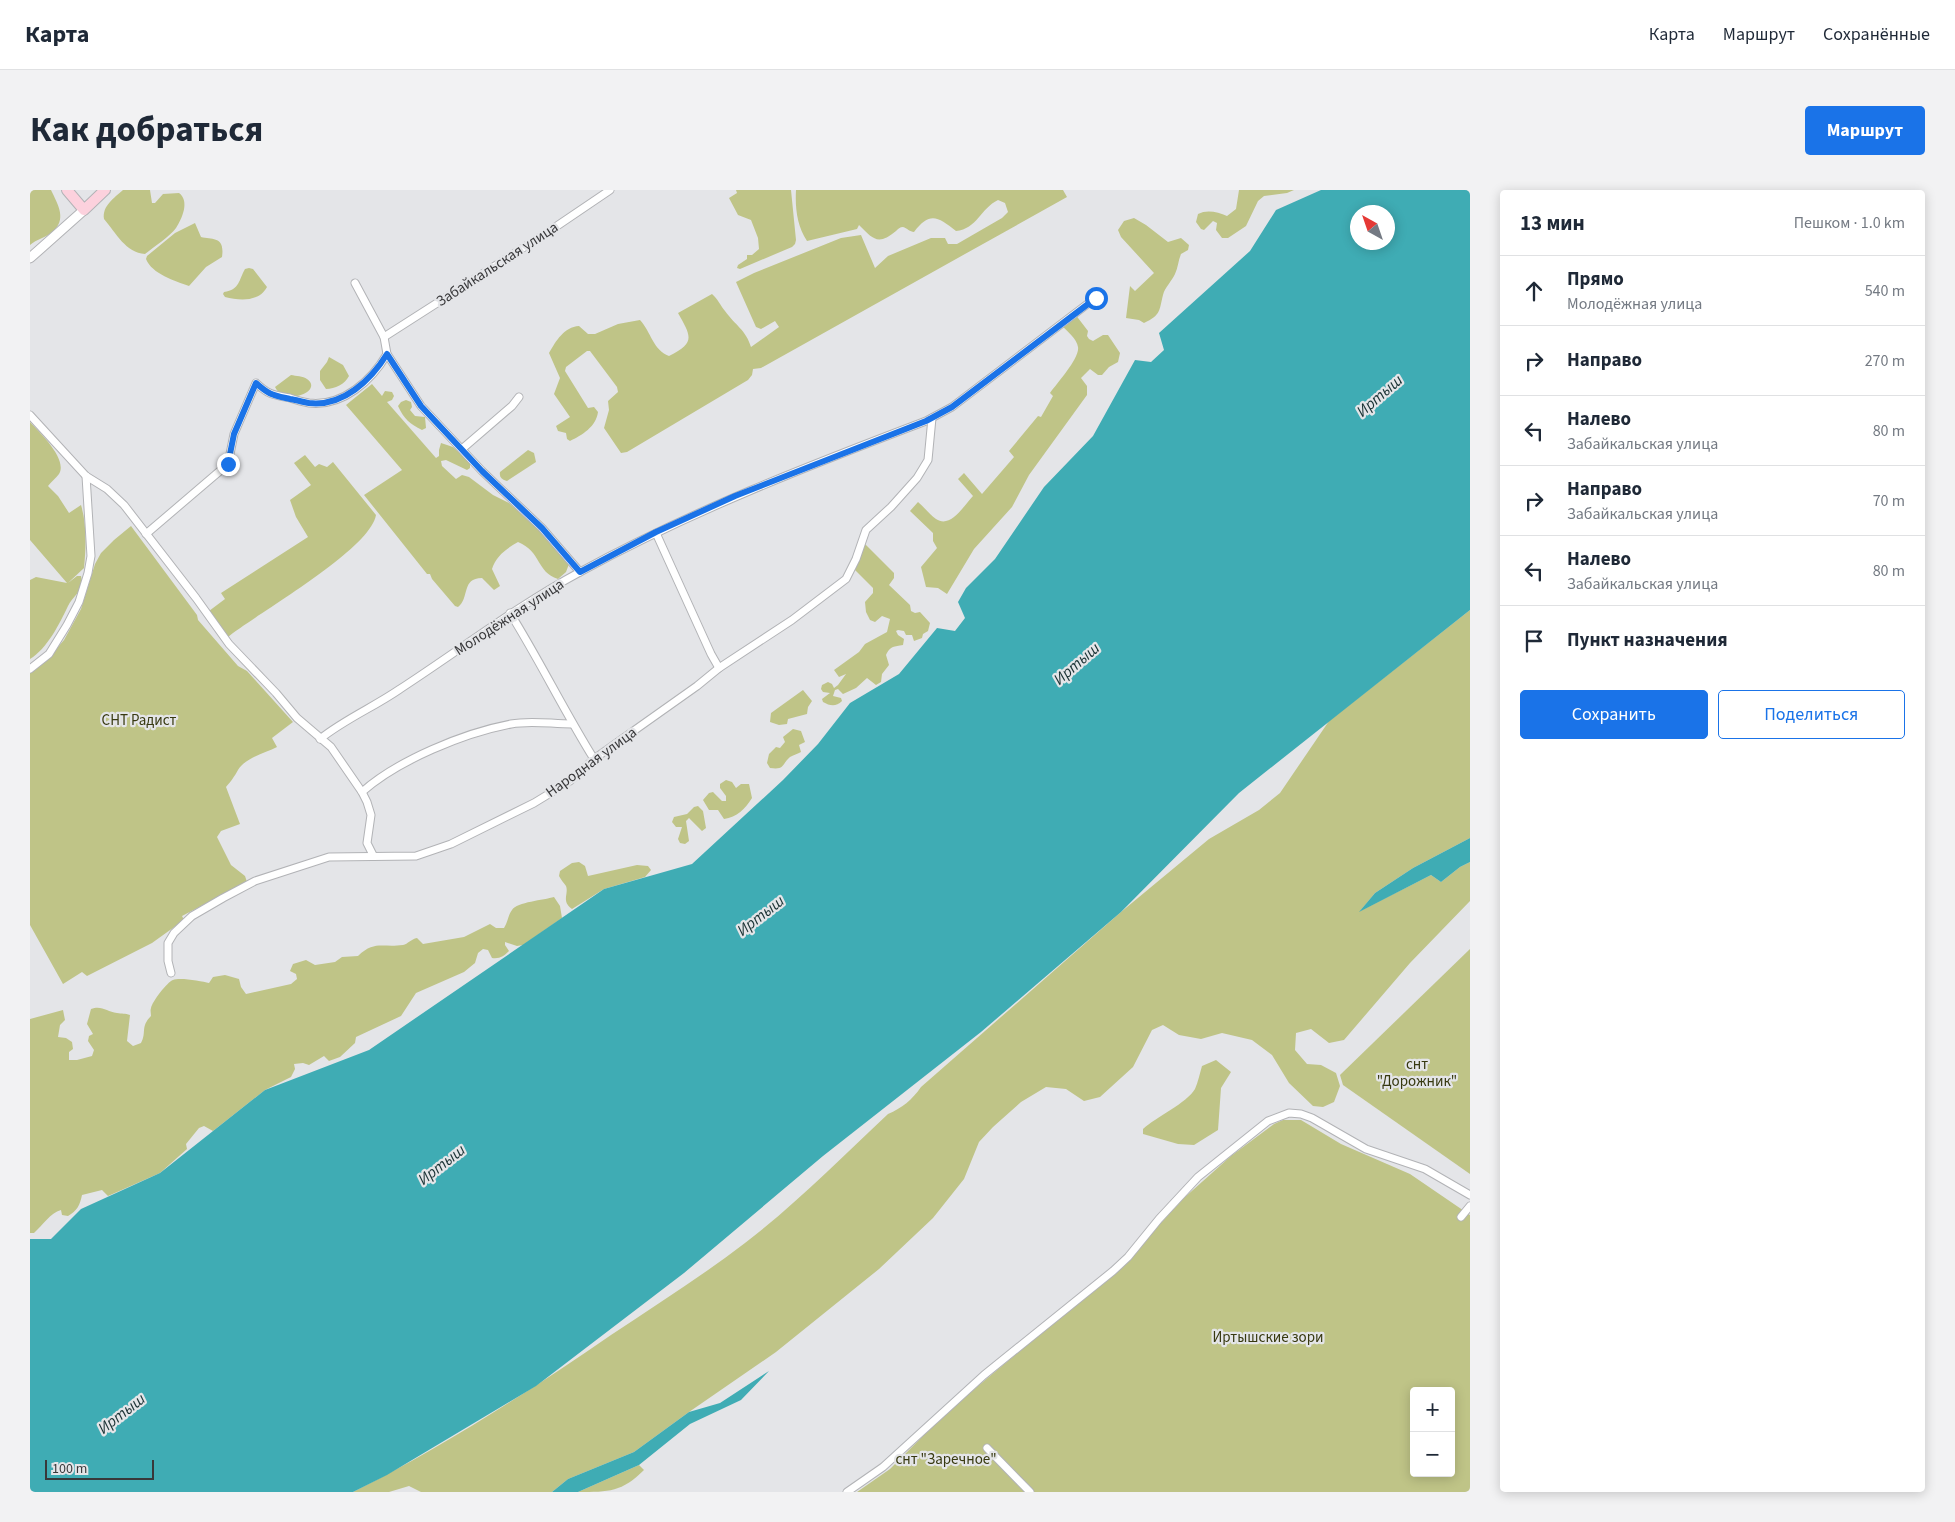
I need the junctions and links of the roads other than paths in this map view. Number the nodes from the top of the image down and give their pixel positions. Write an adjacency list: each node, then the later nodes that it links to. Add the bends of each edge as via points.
1 (67, 190): 4 (main road)
2 (106, 190): 4 (main road)
3 (610, 190): 8 (street, Забайкальская улица)
4 (84, 210): 5 (street)
5 (30, 258)
6 (355, 283): 8 (street)
7 (1098, 296): 12 (street, Молодёжная улица, via 952,407)
8 (384, 337): 9 (street)
9 (387, 354): 13 (street, via 421,406); 16 (street, via 366,382 351,393 322,403 267,393 256,383 234,434 228,464)
10 (519, 396): 13 (street, via 512,406)
11 (30, 415): 14 (street)
12 (932, 418): 15 (street, Молодёжная улица, via 735,496); 19 (street, Народная улица, via 928,460 917,478 866,530 846,579 792,620)
13 (462, 449): 17 (street, via 542,528)
14 (86, 476): 16 (street, via 124,505); 20 (street, via 91,556 88,573 79,602 67,625 49,654)
15 (656, 532): 17 (street, Молодёжная улица); 19 (street)
16 (146, 534): 22 (street, via 229,644)
17 (580, 572): 18 (street, Молодёжная улица)
18 (510, 613): 21 (street); 22 (street, Молодёжная улица, via 400,690 339,724)
19 (719, 668): 23 (street, Народная улица)
20 (30, 669)
21 (572, 724): 23 (street); 24 (street, via 510,724 454,741 393,768)
22 (320, 739): 24 (street, via 331,747)
23 (594, 759): 25 (street, Народная улица, via 570,781 534,803 451,844 416,856 393,858)
24 (362, 792): 25 (street, via 371,815 367,844)
25 (372, 855): 26 (street, Народная улица, via 329,857 255,881 192,916 168,943)
26 (171, 973)
27 (1470, 1195): 31 (street, via 1425,1169 1354,1143 1312,1118 1301,1114 1279,1115 1252,1132 1198,1178 1113,1271 984,1375 883,1467)
28 (1470, 1206): 29 (street)
29 (1461, 1217)
30 (987, 1448): 32 (street)
31 (847, 1492)
32 (1030, 1492)

